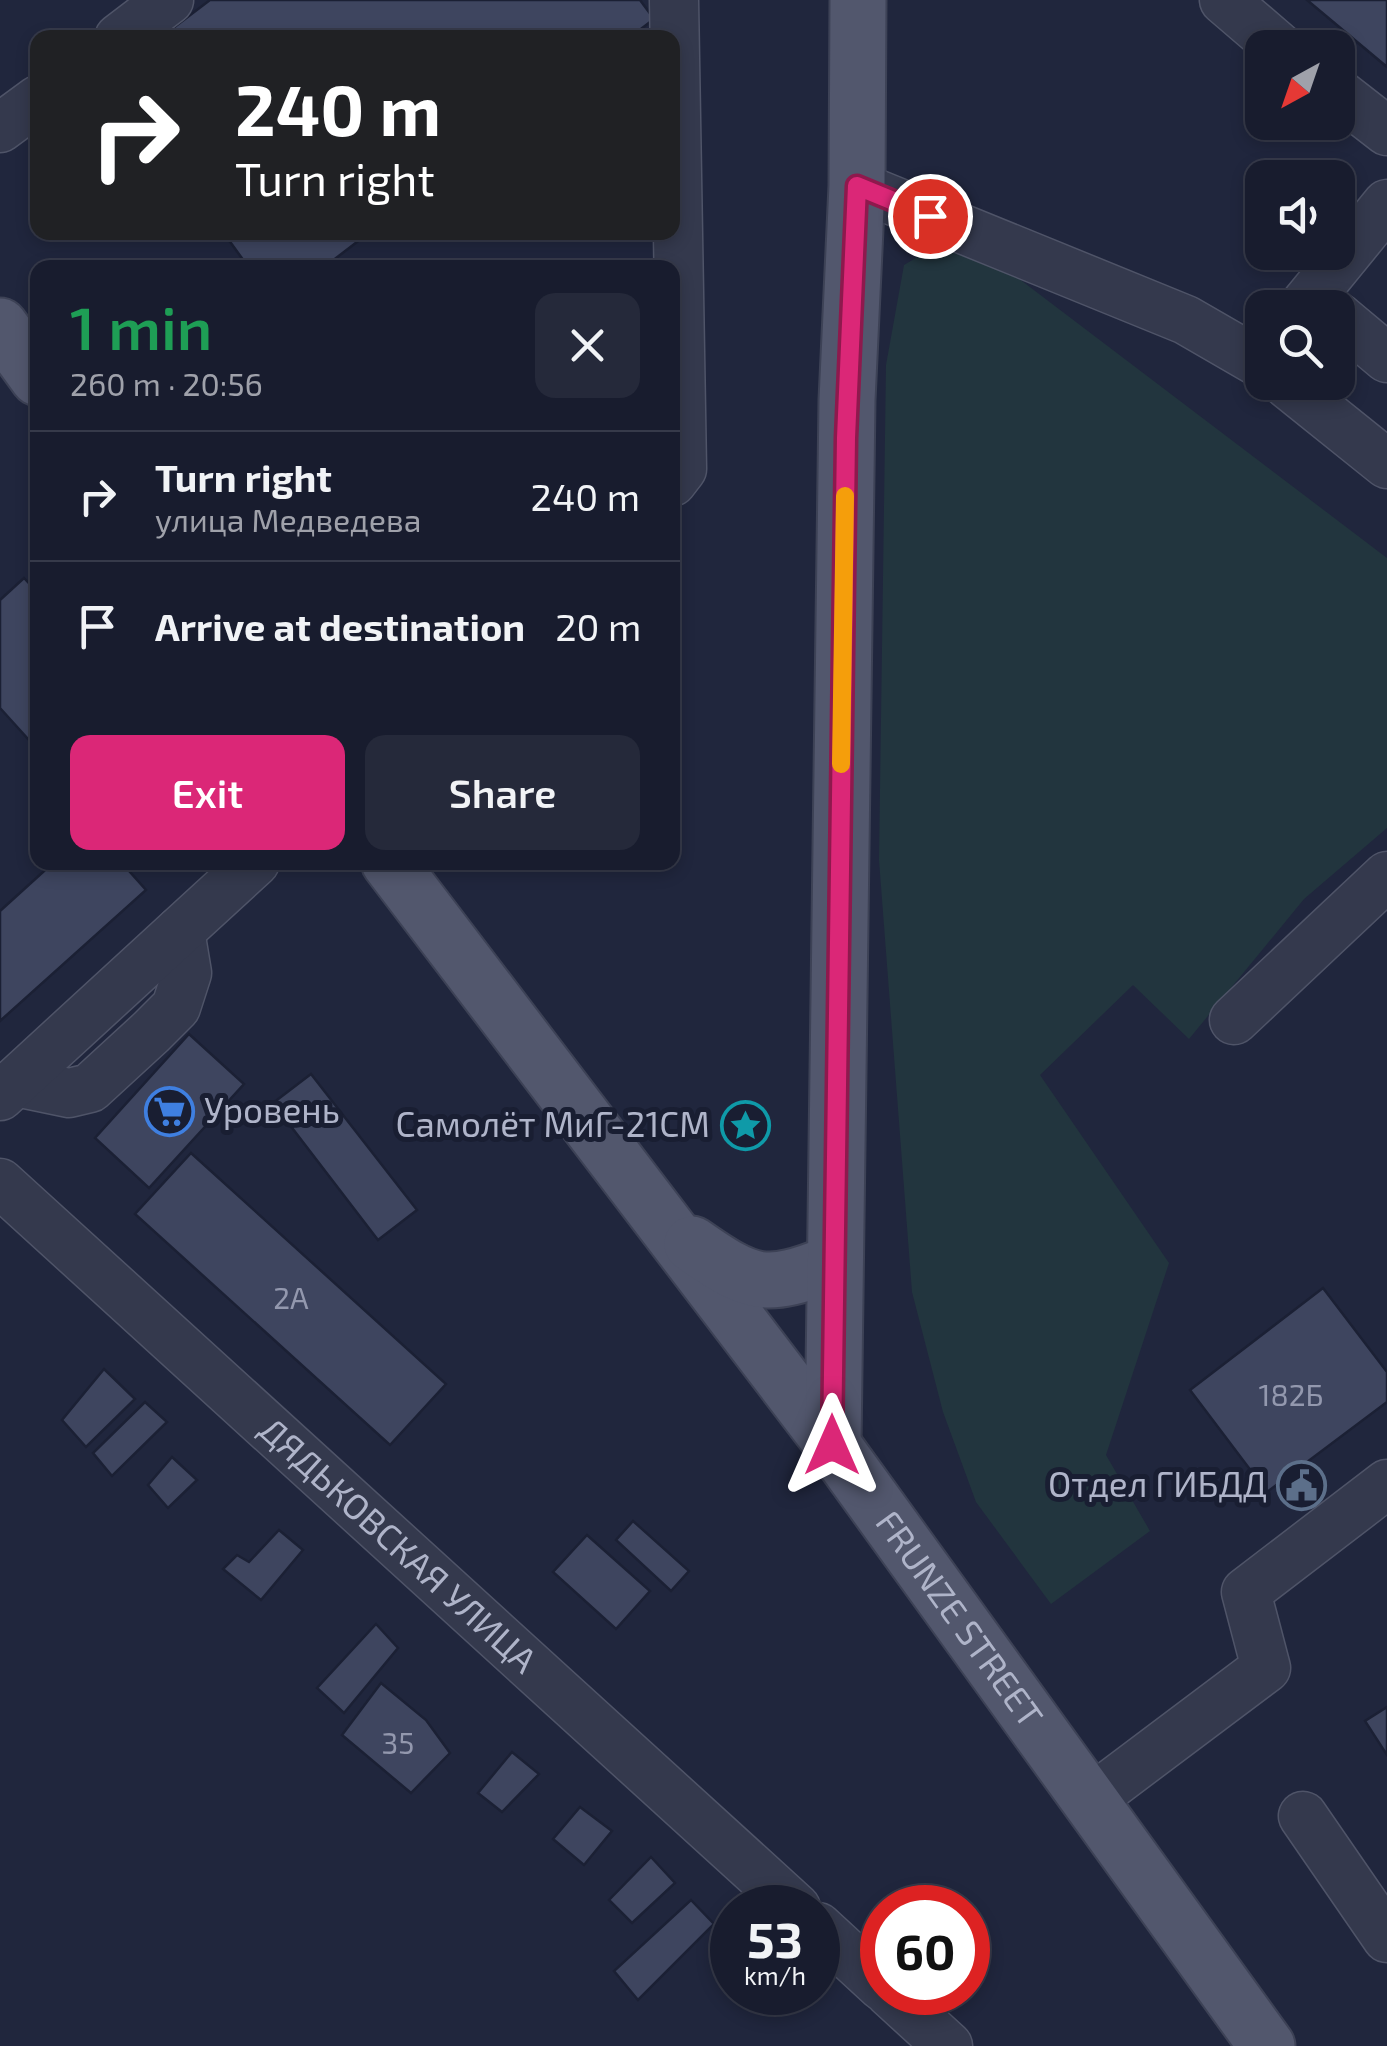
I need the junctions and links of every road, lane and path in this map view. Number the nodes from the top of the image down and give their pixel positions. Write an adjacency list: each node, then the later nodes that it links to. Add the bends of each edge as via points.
1 (169, 0): 5 (street)
2 (674, 0): 6 (street)
3 (858, 0): 12 (main road)
4 (1224, 0): 7 (street)
5 (130, 30)
6 (675, 30)
7 (1259, 30)
8 (30, 106): 10 (street)
9 (1355, 107): 11 (street)
10 (0, 128)
11 (1387, 132)
12 (857, 186): 18 (street, via 1186,320); 31 (main road, via 846,419)
13 (1387, 204): 14 (street)
14 (1331, 290)
15 (0, 326): 20 (main road)
16 (1355, 334): 19 (street)
17 (680, 352): 23 (street)
18 (1245, 352)
19 (1387, 358)
20 (30, 367)
21 (1310, 400): 22 (street)
22 (1387, 464)
23 (680, 472)
24 (245, 870): 28 (street)
25 (395, 870): 30 (main road, FRUNZE STREET)
26 (1387, 876): 27 (street)
27 (1234, 1020)
28 (8, 1089)
29 (0, 1183): 36 (street, ДЯДЬКОВСКАЯ УЛИЦА)
30 (661, 1222): 31 (main road, via 760,1282 787,1282); 32 (main road, FRUNZE STREET)
31 (833, 1263): 32 (main road)
32 (832, 1445): 34 (main road, FRUNZE STREET)
33 (1387, 1484): 34 (street, via 1246,1592 1266,1668)
34 (1088, 1802): 42 (main road, FRUNZE STREET)
35 (1303, 1816): 37 (street)
36 (771, 1885)
37 (1387, 1938)
38 (840, 1947): 39 (street)
39 (860, 1966)
40 (914, 2015): 41 (street)
41 (948, 2046)
42 (1267, 2046)

